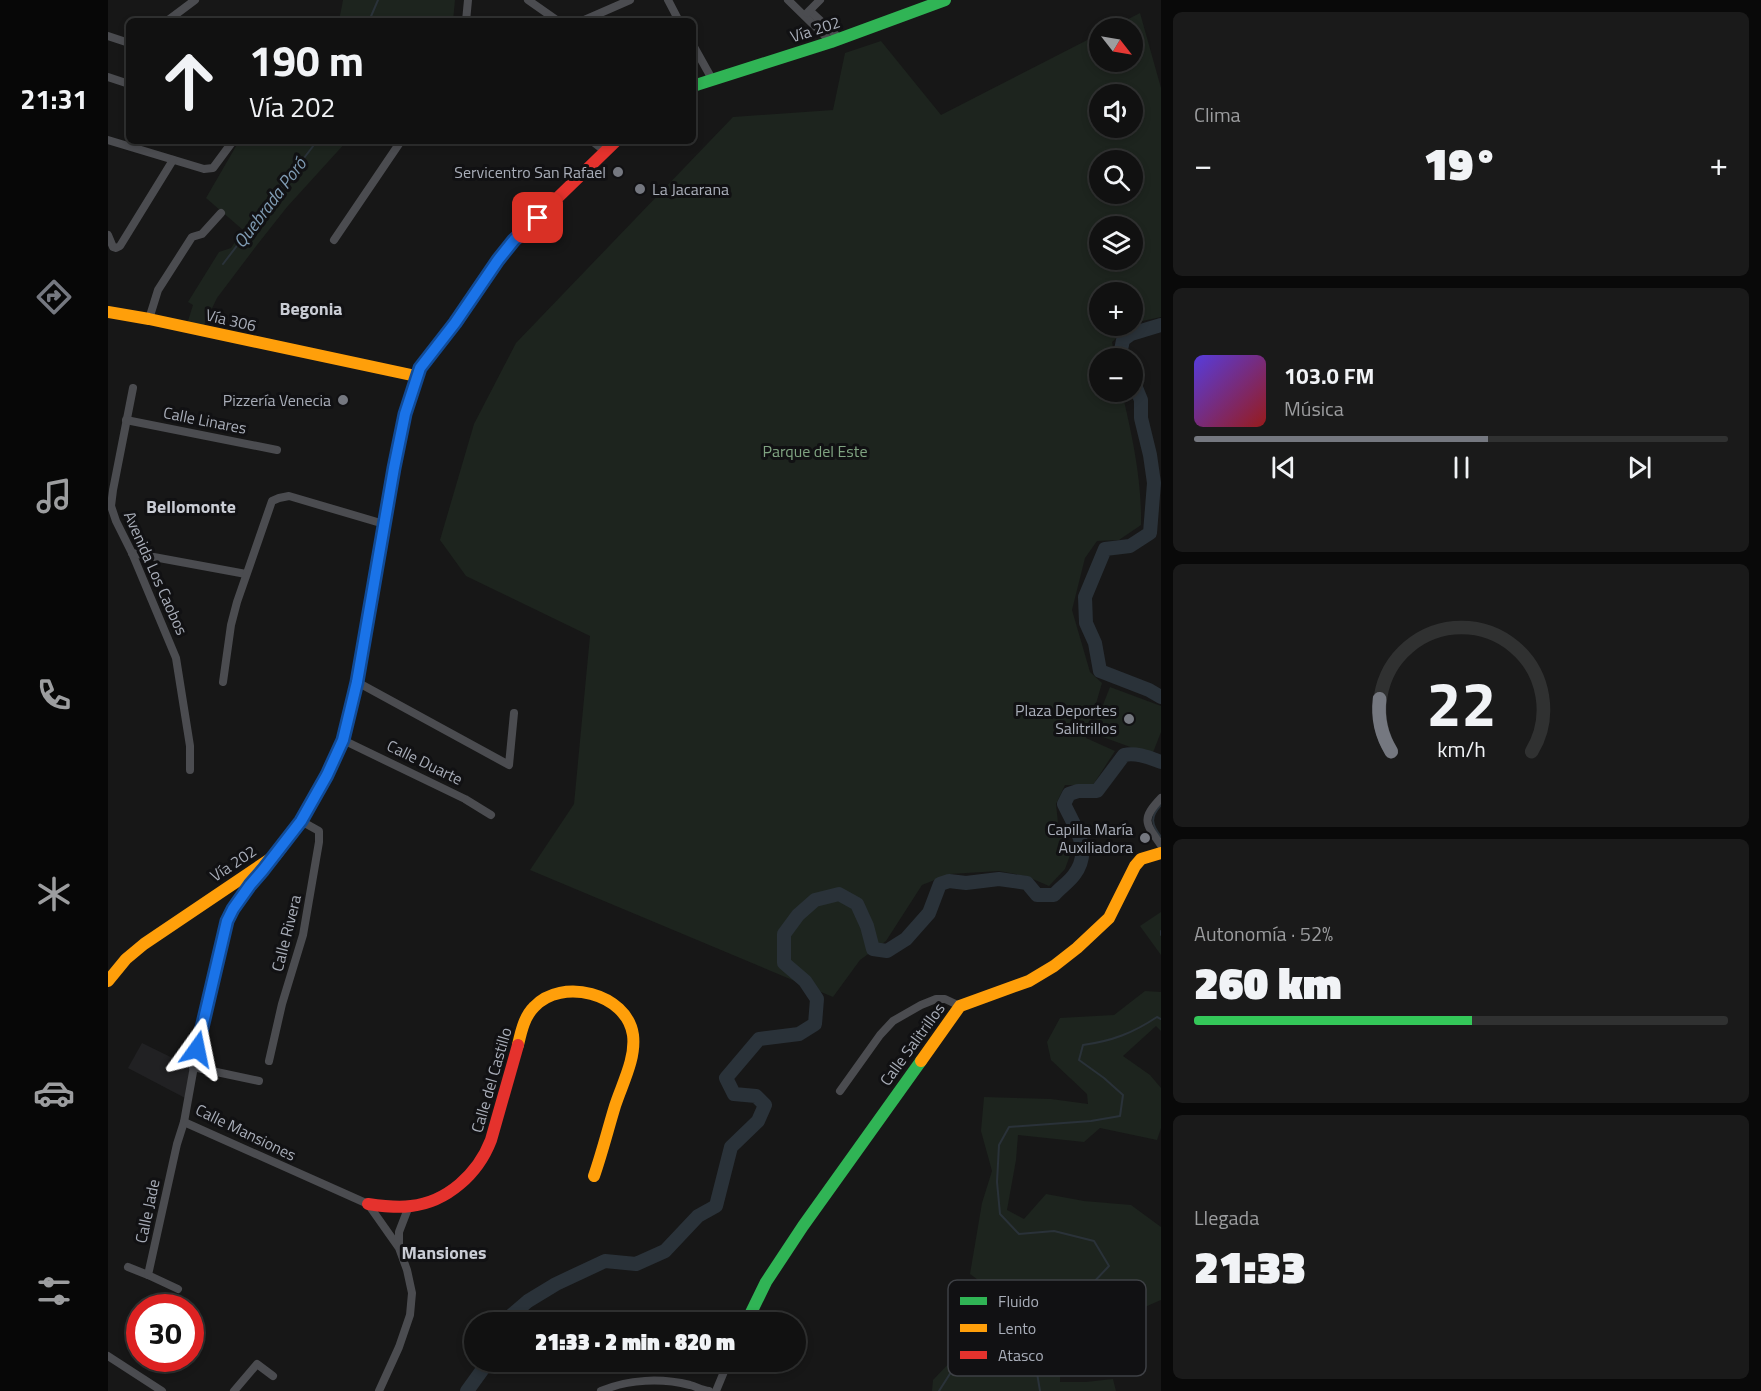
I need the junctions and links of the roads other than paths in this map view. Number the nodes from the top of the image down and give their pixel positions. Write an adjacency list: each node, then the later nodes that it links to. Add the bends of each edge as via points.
1 (195, 0): 10 (street)
2 (468, 0): 11 (street)
3 (528, 0): 12 (street)
4 (630, 0): 13 (street)
5 (668, 0): 14 (street)
6 (788, 0): 9 (street)
7 (820, 0): 9 (street)
8 (945, 0): 16 (street, Vía 202)
9 (807, 13): 16 (street)
10 (171, 18)
11 (466, 18)
12 (554, 18)
13 (589, 18)
14 (678, 18)
15 (108, 36): 17 (street)
16 (835, 40): 20 (street, Vía 202)
17 (126, 42)
18 (696, 50): 20 (street)
19 (108, 77): 21 (street)
20 (712, 79): 22 (street, Vía 202)
21 (126, 83)
22 (696, 85)
23 (108, 140): 29 (street)
24 (231, 144): 29 (street, via 213,168 204,170)
25 (399, 144): 32 (street)
26 (596, 144): 28 (street)
27 (613, 144): 28 (street, Vía 202)
28 (605, 152): 35 (street, Vía 202, via 514,240)
29 (173, 160): 31 (street, via 120,246 113,247)
30 (221, 213): 34 (street, via 202,234 192,237 158,290)
31 (108, 235)
32 (334, 240)
33 (108, 312): 34 (street, Vía 306)
34 (149, 319): 35 (street, Vía 306)
35 (416, 376): 39 (street, Vía 202)
36 (133, 388): 37 (street, Avenida Los Caobos)
37 (126, 420): 38 (street, Calle Linares); 40 (street, Avenida Los Caobos, via 111,506)
38 (277, 450)
39 (384, 524): 41 (street, via 289,496 279,498 272,501); 43 (street, Vía 202)
40 (132, 553): 41 (street); 46 (street, Avenida Los Caobos, via 176,658)
41 (246, 574): 42 (street, via 231,625)
42 (223, 682)
43 (357, 682): 44 (street, via 509,765); 45 (street, Vía 202)
44 (514, 713)
45 (343, 740): 48 (street, Calle Duarte); 49 (street, Vía 202)
46 (190, 770)
47 (1161, 798): 50 (street, via 1146,819)
48 (491, 815)
49 (301, 821): 52 (street, Vía 202); 55 (street, Calle Rivera, via 319,831 319,842 303,935)
50 (1161, 845)
51 (1161, 853): 54 (street, Calle Salitrillos, via 1141,859 1109,918 1054,966 1029,981)
52 (276, 855): 53 (street, Vía 202, via 144,944); 56 (street, Calle Mansiones, via 227,921)
53 (108, 981)
54 (960, 1006): 58 (street, via 936,999 893,1021); 67 (street, Calle Salitrillos, via 803,1226)
55 (269, 1061)
56 (193, 1067): 57 (street); 59 (street, Calle Mansiones)
57 (259, 1081)
58 (840, 1091)
59 (184, 1122): 61 (street, Calle Mansiones); 65 (street, Calle Jade)
60 (594, 1176): 62 (street, Calle del Castillo, via 633,1041 623,1014 613,1003 599,995 570,992 538,1002 524,1022 495,1130 477,1165 447,1193)
61 (368, 1204): 62 (street, Calle del Castillo); 63 (street)
62 (409, 1206): 63 (street, via 399,1232)
63 (399, 1248): 73 (street, via 412,1293 410,1315)
64 (128, 1267): 65 (street)
65 (148, 1275): 66 (street)
66 (178, 1289)
67 (751, 1312)
68 (108, 1356): 71 (street)
69 (724, 1372): 76 (street)
70 (273, 1376): 72 (street, via 257,1364)
71 (162, 1391)
72 (234, 1391)
73 (379, 1391)
74 (601, 1391): 75 (street, via 656,1380)
75 (709, 1391)
76 (716, 1391)

